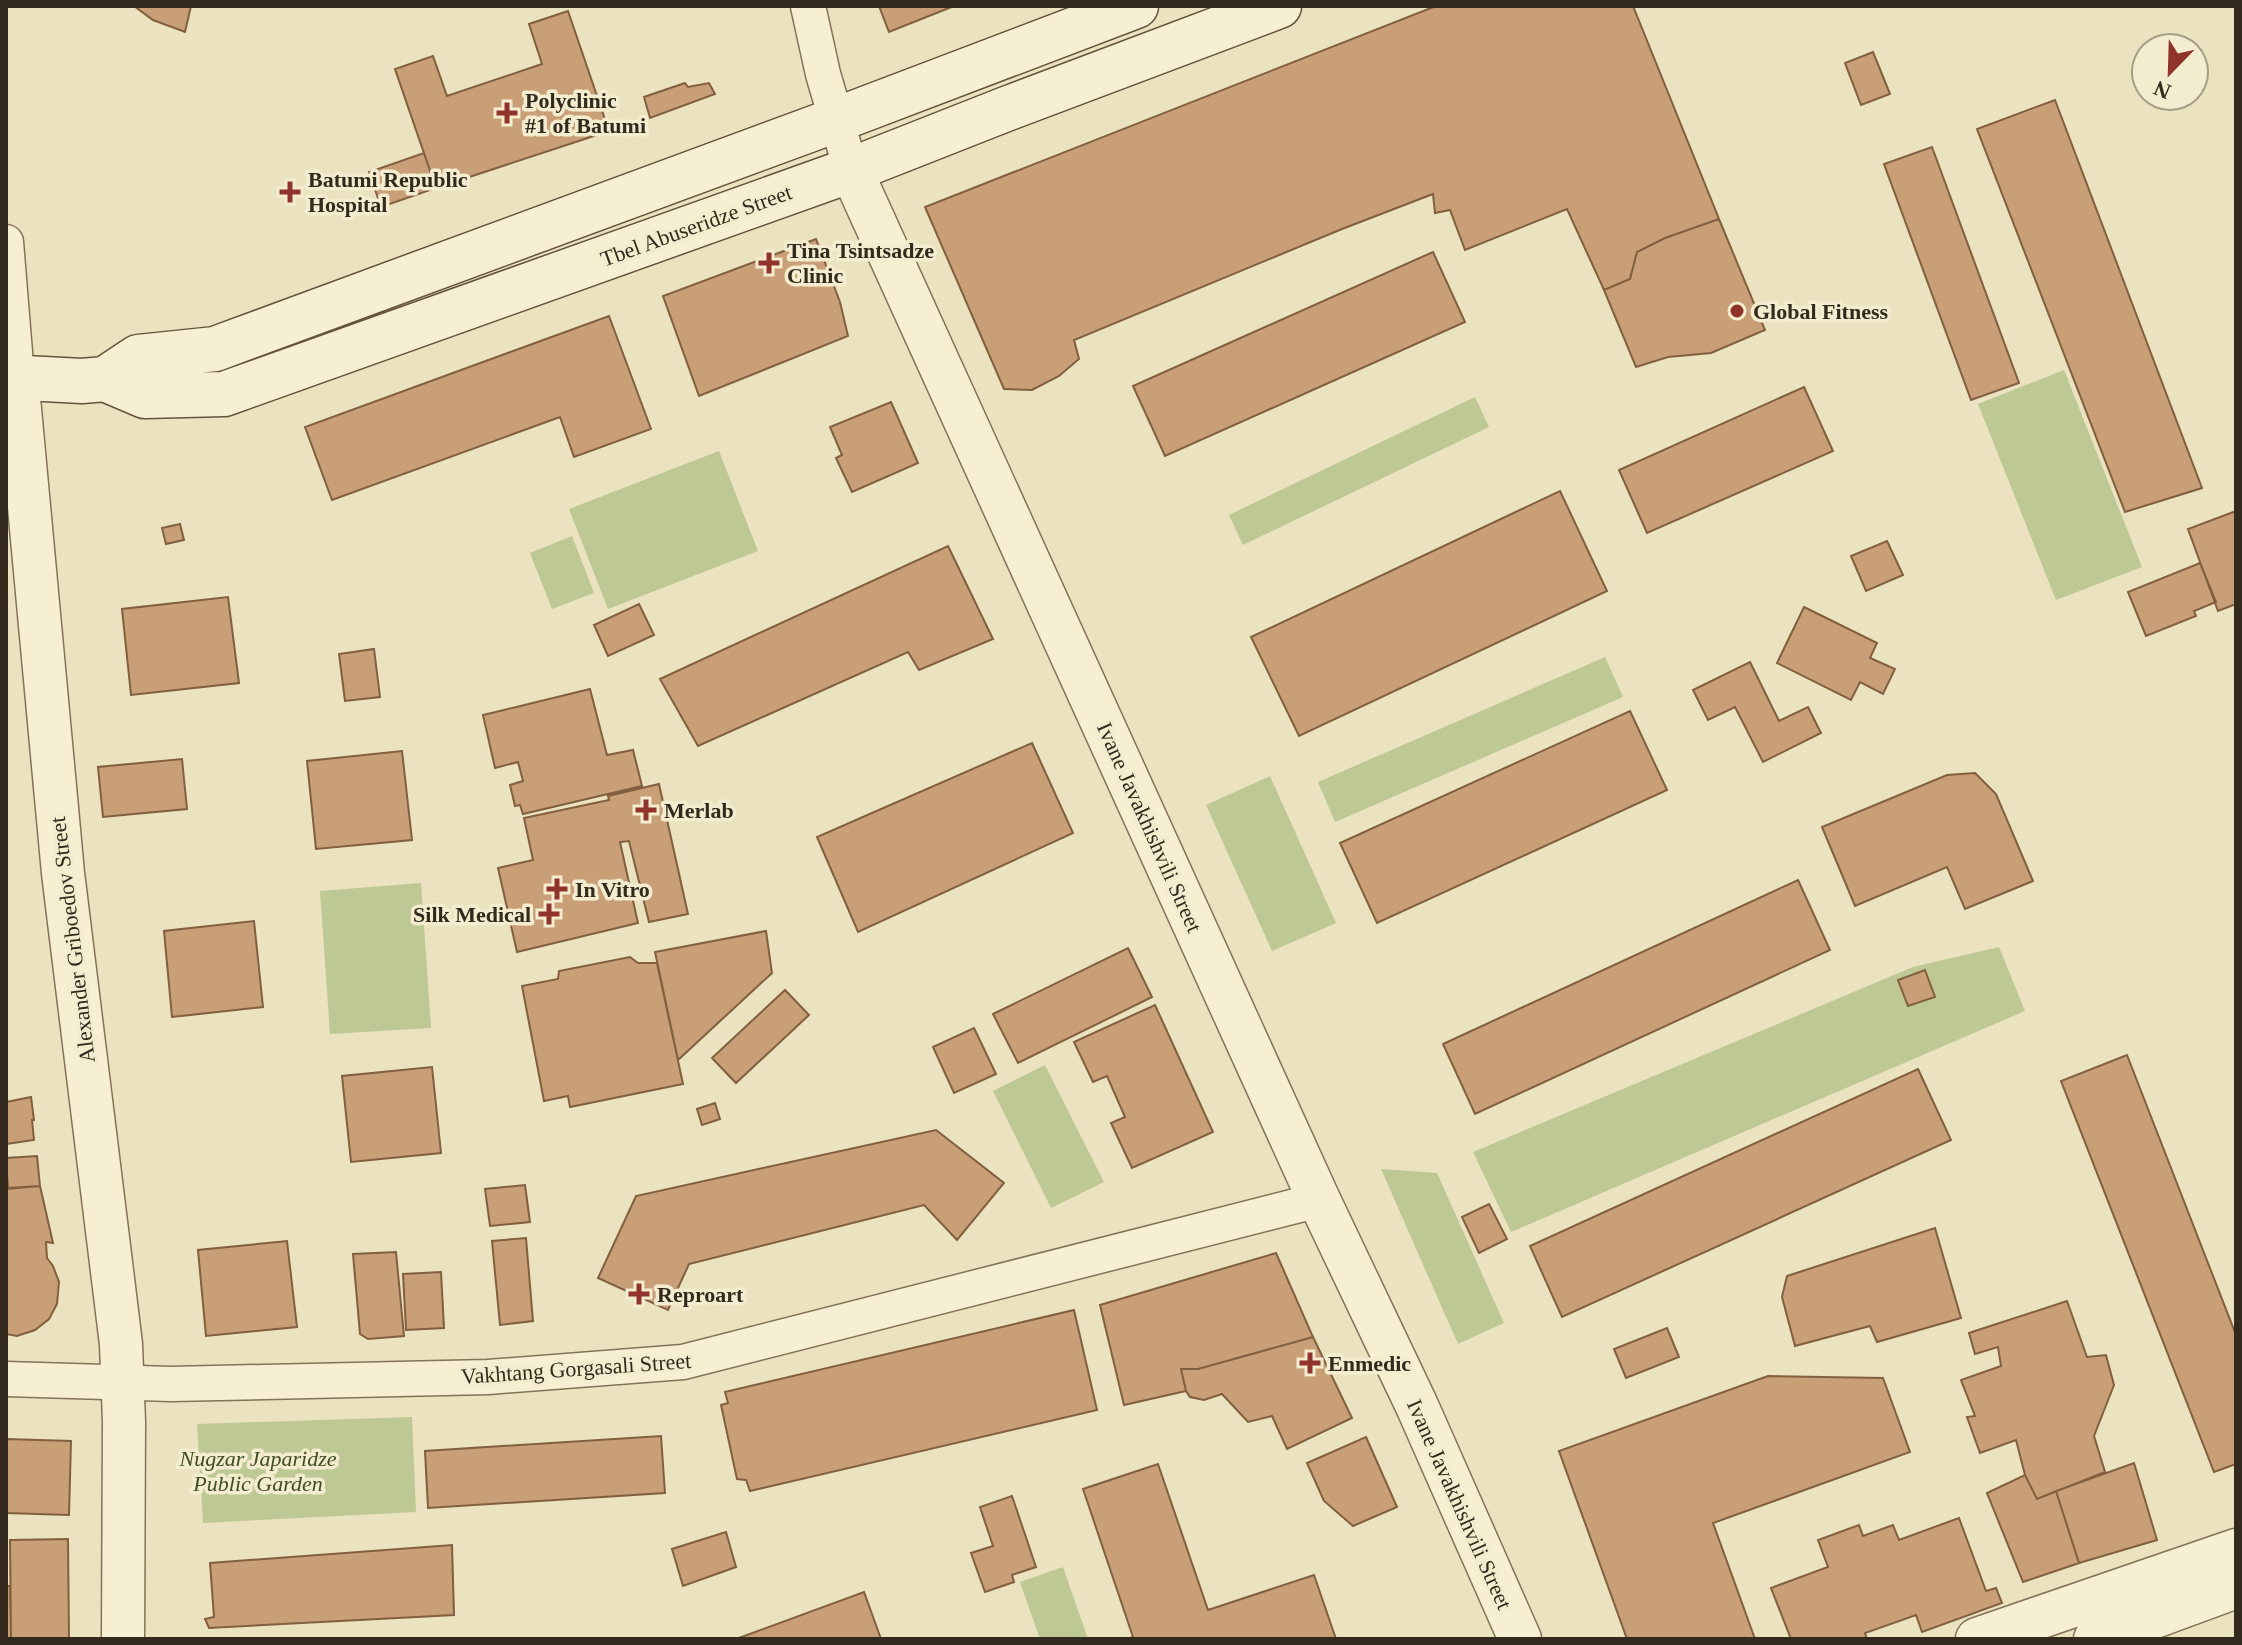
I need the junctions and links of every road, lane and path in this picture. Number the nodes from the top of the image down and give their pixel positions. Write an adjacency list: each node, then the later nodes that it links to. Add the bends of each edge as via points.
1 (808, 6): 4 (street, Ivane Javakhishvili Street)
2 (1136, 6): 4 (main road)
3 (1279, 6): 5 (main road, Tbel Abuseridze Street)
4 (836, 120): 5 (street, Ivane Javakhishvili Street); 8 (main road, via 215,349 138,357)
5 (851, 170): 8 (main road, Tbel Abuseridze Street, via 224,394 145,396); 9 (street, Ivane Javakhishvili Street)
6 (6, 242): 7 (street, Alexander Griboedov Street)
7 (12, 377): 8 (main road, Tbel Abuseridze Street); 11 (street, Alexander Griboedov Street)
8 (105, 379)
9 (1319, 1200): 11 (street, Vakhtang Gorgasali Street, via 683,1362 488,1377); 15 (street, Ivane Javakhishvili Street)
10 (6, 1379): 11 (street, Vakhtang Gorgasali Street)
11 (123, 1383): 14 (street, Alexander Griboedov Street)
12 (2236, 1550): 16 (street)
13 (2236, 1587): 17 (street)
14 (123, 1639)
15 (1520, 1639)
16 (1977, 1639)
17 (2095, 1639)

